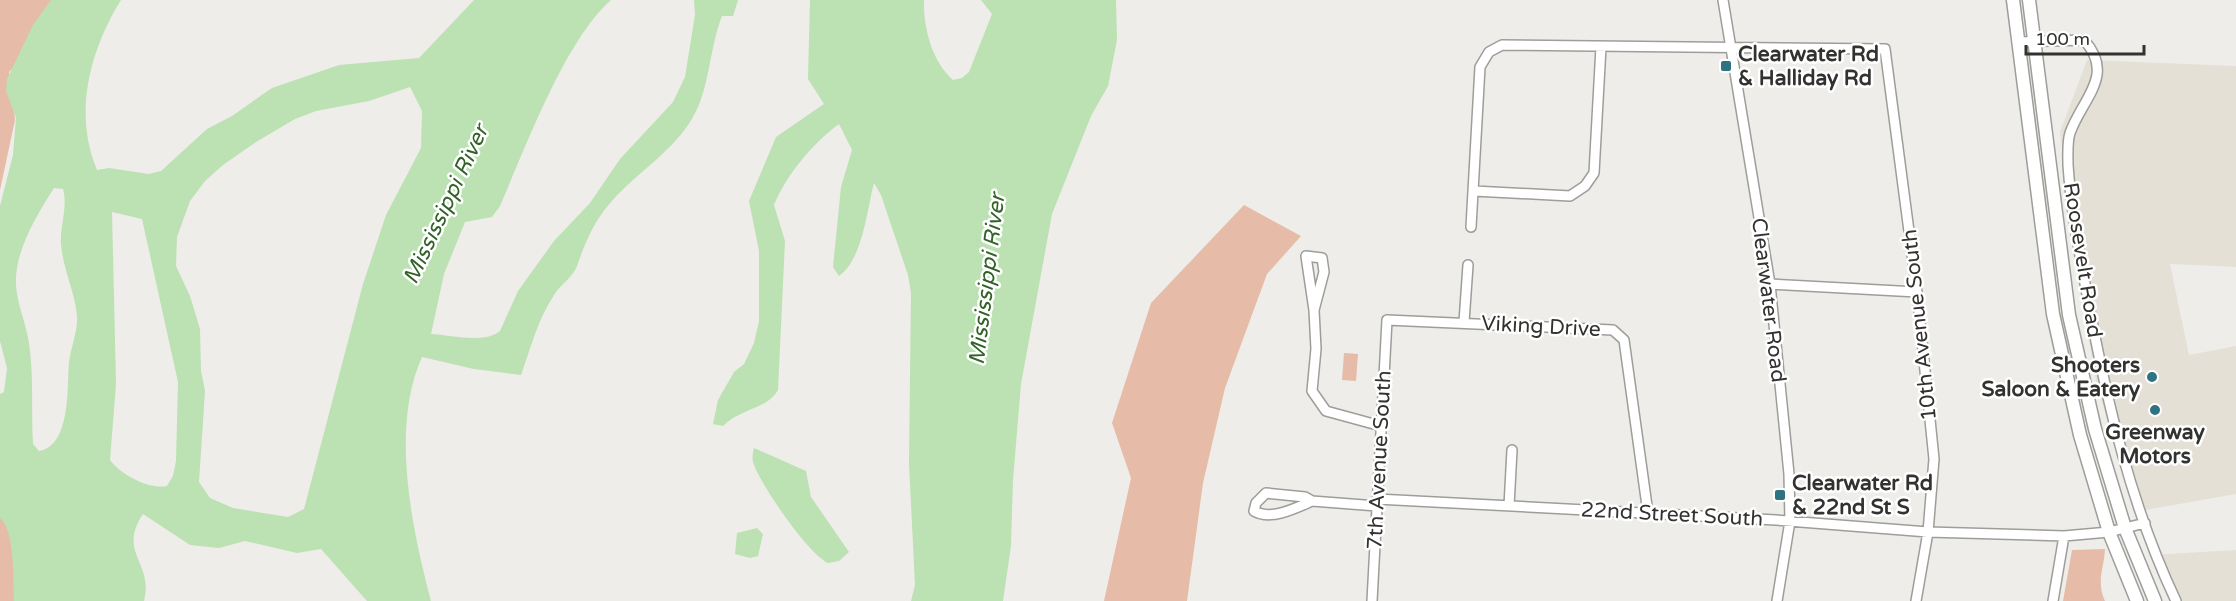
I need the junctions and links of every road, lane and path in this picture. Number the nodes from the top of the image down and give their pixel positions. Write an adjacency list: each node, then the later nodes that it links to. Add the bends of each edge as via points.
1 (1723, 0): 6 (street, Clearwater Road)
2 (2013, 0): 5 (main road, Roosevelt Road)
3 (2030, 0): 4 (main road, Roosevelt Road)
4 (2035, 40): 5 (street); 23 (street, Roosevelt Road, via 2084,40 2096,52 2098,75 2069,135 2068,165 2103,380 2135,500); 24 (main road, Roosevelt Road, via 2069,315 2095,429)
5 (2018, 42): 26 (main road, Roosevelt Road, via 2053,315 2080,435)
6 (1729, 46): 7 (street); 11 (street, Clearwater Road); 12 (street, 10th Avenue South, via 1886,49)
7 (1601, 47): 8 (street, via 1502,45 1489,52 1480,67); 8 (street, via 1594,173 1585,186 1570,196)
8 (1474, 191): 9 (street)
9 (1471, 227)
10 (1468, 265): 15 (street)
11 (1770, 284): 12 (street); 22 (street, Clearwater Road)
12 (1917, 292): 25 (street, 10th Avenue South, via 1934,459)
13 (1314, 310): 13 (street, via 1324,272 1322,258 1306,256); 16 (street, via 1312,391 1326,411)
14 (1387, 320): 15 (street, Viking Drive); 16 (street, 7th Avenue South)
15 (1464, 322): 21 (street, Viking Drive, via 1614,330 1624,340)
16 (1381, 426): 19 (street, 7th Avenue South)
17 (1512, 450): 20 (street)
18 (1312, 501): 18 (street, 22nd Street South, via 1266,493 1254,511 1276,514); 19 (street, 22nd Street South)
19 (1377, 502): 20 (street, 22nd Street South); 28 (street, 7th Avenue South)
20 (1509, 506): 21 (street, 22nd Street South)
21 (1648, 513): 22 (street, 22nd Street South)
22 (1790, 521): 25 (street, 22nd Street South); 29 (street, Clearwater Road)
23 (2145, 523): 24 (street, 22nd Street South); 34 (street, Roosevelt Road)
24 (2125, 528): 26 (street, 22nd Street South); 33 (main road, Roosevelt Road)
25 (1928, 531): 27 (street, 22nd Street South); 30 (street, 10th Avenue South)
26 (2109, 532): 27 (street, 22nd Street South); 32 (main road, Roosevelt Road)
27 (2064, 536): 31 (street)
28 (1372, 601)
29 (1777, 601)
30 (1916, 601)
31 (2053, 601)
32 (2137, 601)
33 (2155, 601)
34 (2176, 601)

